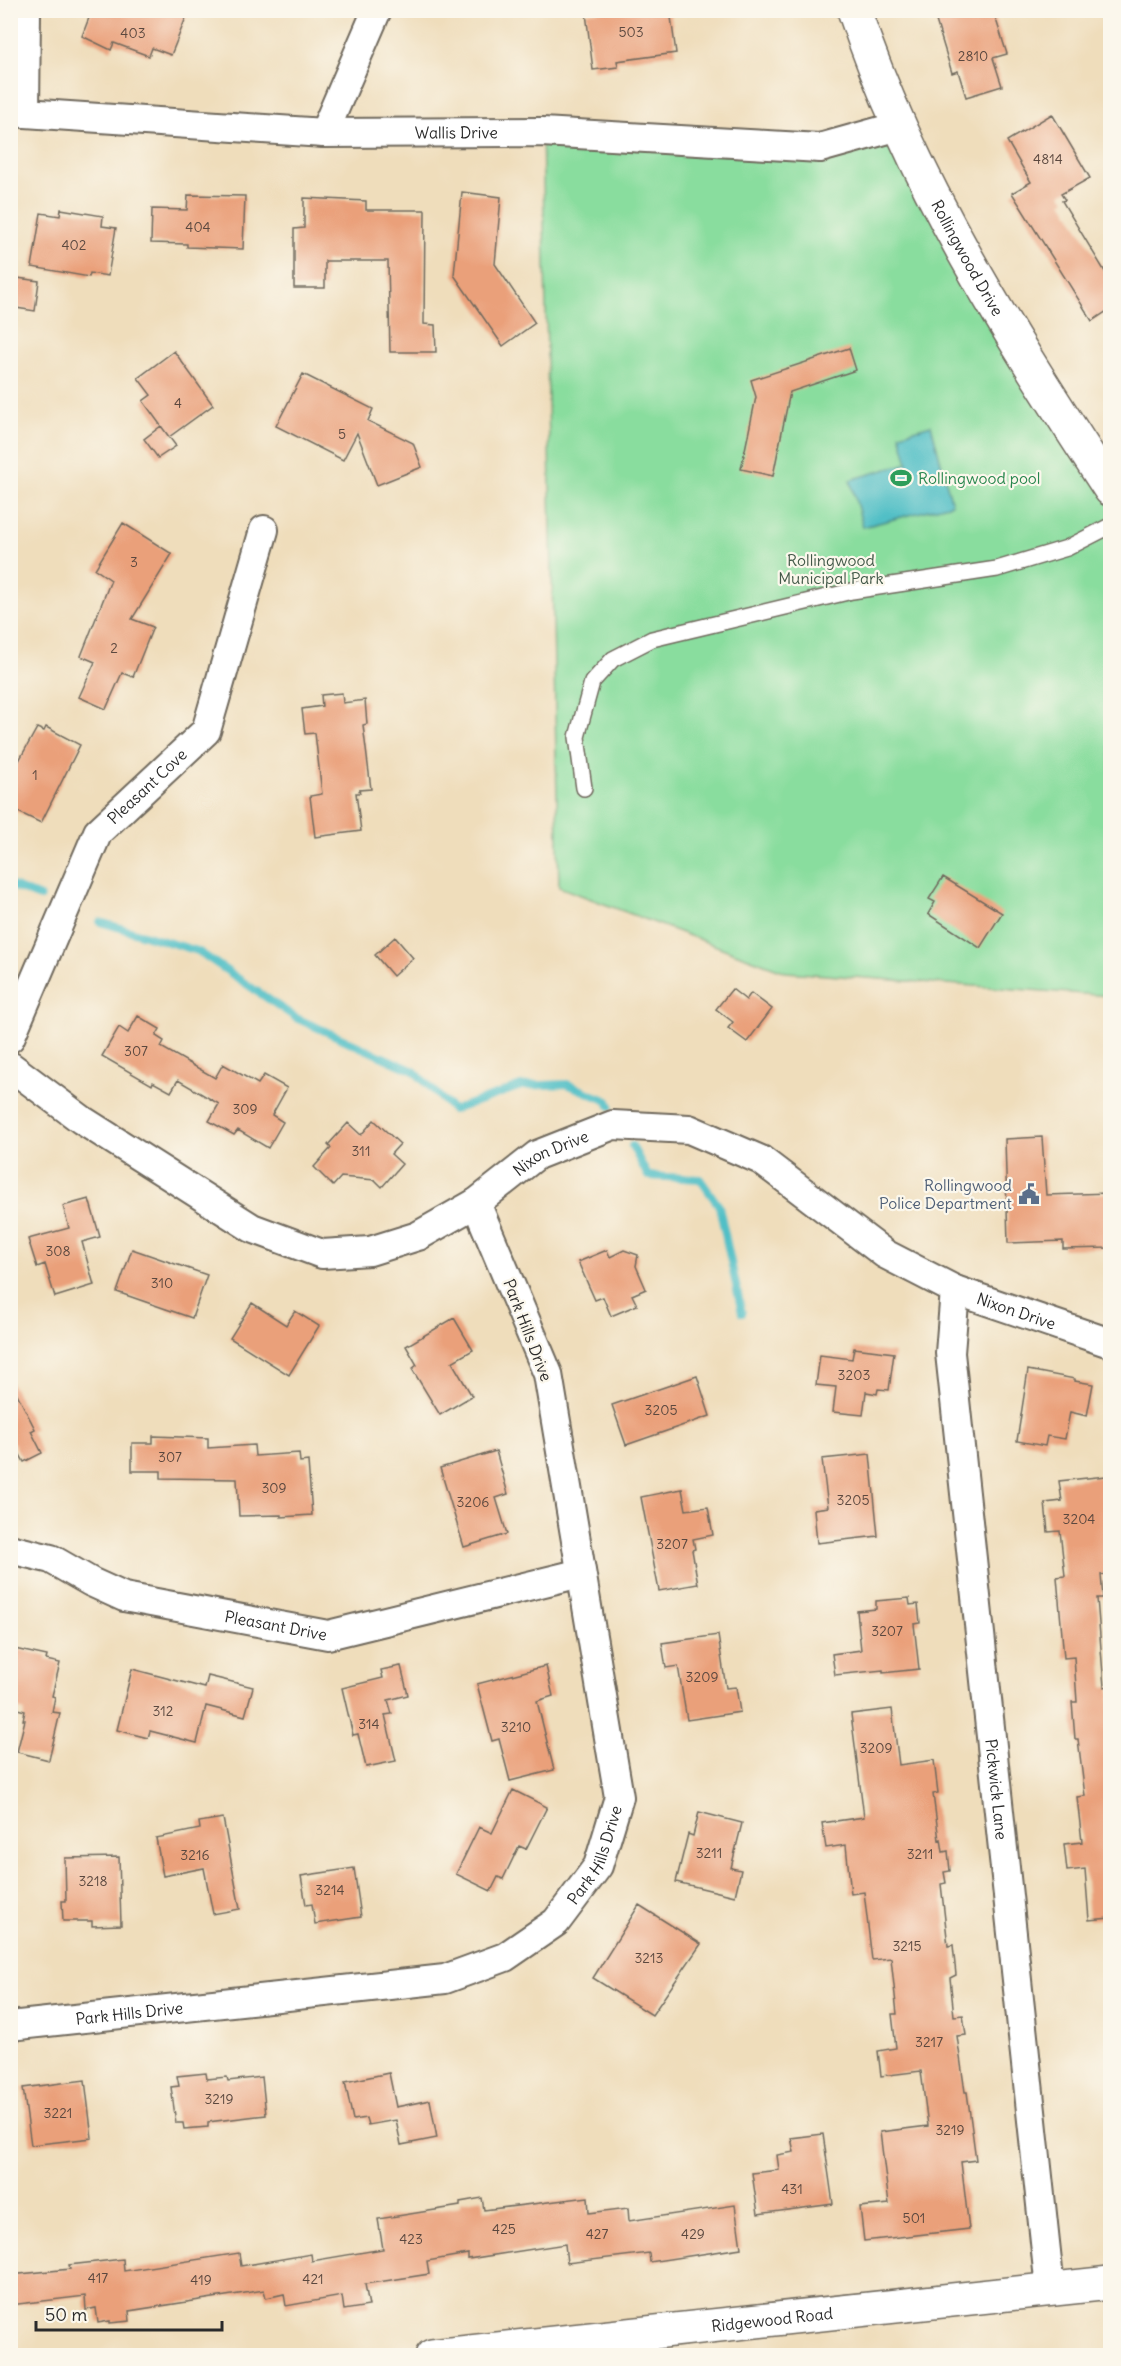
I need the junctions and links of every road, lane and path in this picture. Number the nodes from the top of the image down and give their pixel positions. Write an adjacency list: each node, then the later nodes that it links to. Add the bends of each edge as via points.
1 (26, 10): 4 (street)
2 (377, 10): 6 (street)
3 (854, 10): 5 (street, Rollingwood Drive)
4 (18, 113): 6 (street, Wallis Drive)
5 (899, 126): 6 (street, Wallis Drive, via 820,148 542,132); 7 (street, Rollingwood Drive, via 958,243 1041,384)
6 (324, 133)
7 (1110, 489)
8 (1110, 526): 10 (lane, via 1067,548 997,569 852,591 652,639 613,658 592,682 577,737)
9 (264, 530): 11 (street, Pleasant Cove, via 206,731 98,832)
10 (584, 788)
11 (10, 1038)
12 (10, 1066): 13 (street, Nixon Drive, via 82,1120 252,1228 322,1254 370,1251 418,1236)
13 (476, 1203): 14 (street, Nixon Drive, via 537,1155 613,1125 689,1129 761,1160 885,1254); 17 (street, Park Hills Drive, via 548,1374)
14 (955, 1290): 15 (street, Nixon Drive); 20 (street, Pickwick Lane, via 950,1353)
15 (1110, 1343)
16 (10, 1549): 17 (street, Pleasant Drive, via 51,1559 124,1597 328,1635)
17 (580, 1573): 18 (street, Park Hills Drive, via 619,1797 598,1866 556,1922 505,1957 446,1979)
18 (10, 2026)
19 (1110, 2283): 20 (street, Ridgewood Road)
20 (1050, 2289): 21 (street, Ridgewood Road)
21 (432, 2355)

